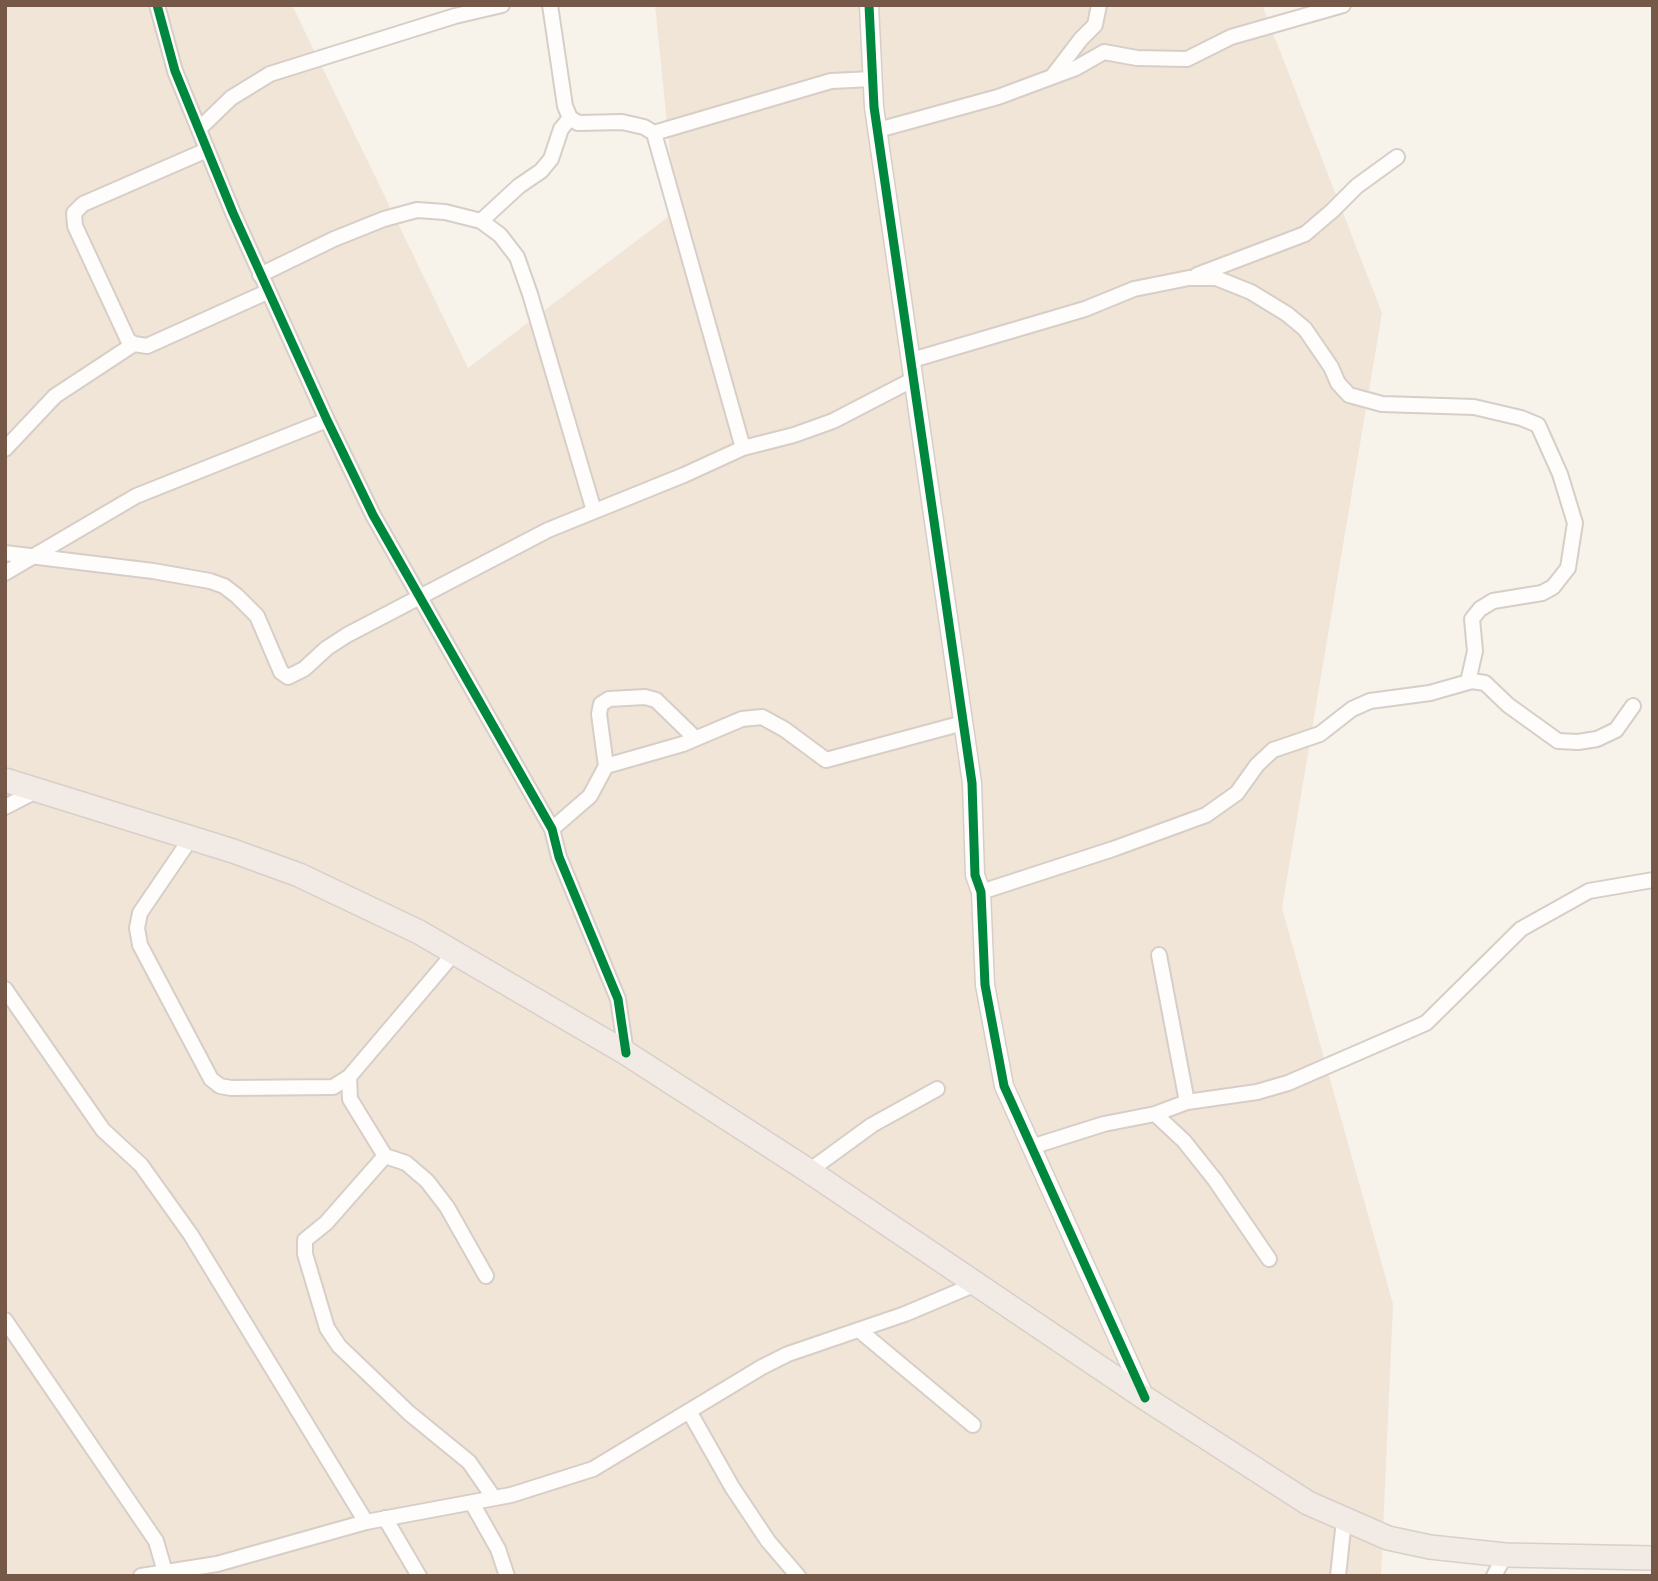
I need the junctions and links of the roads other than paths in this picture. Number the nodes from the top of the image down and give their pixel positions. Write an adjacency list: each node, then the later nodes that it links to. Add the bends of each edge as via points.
1 (157, 5): 10 (street, via 175,71)
2 (502, 5): 10 (street, via 270,74 231,98)
3 (550, 5): 9 (street)
4 (869, 5): 8 (street)
5 (1098, 5): 7 (street, via 1095,25)
6 (1343, 5): 7 (street, via 1231,37 1187,59 1104,52)
7 (1052, 77): 11 (street)
8 (873, 79): 11 (street); 12 (street, via 831,81)
9 (570, 118): 12 (street, via 578,123 622,122); 15 (street, via 541,171)
10 (199, 129): 13 (street)
11 (878, 130): 20 (street)
12 (654, 132): 23 (street)
13 (207, 150): 16 (street); 19 (street, via 83,204 74,214 75,226 128,340)
14 (1398, 157): 17 (street, via 1357,186 1305,234)
15 (481, 221): 16 (street, via 416,211 334,239); 25 (street, via 500,234 517,257)
16 (260, 275): 18 (street)
17 (1189, 278): 20 (street, via 1134,289 1085,309); 30 (street, via 1216,278 1287,314 1306,329 1349,395 1382,404 1474,407 1538,425 1575,523 1568,568 1542,593 1493,601 1480,609 1472,619 1475,651)
18 (267, 292): 19 (street, via 148,346); 22 (street)
19 (134, 344): 24 (street, via 55,396)
20 (912, 360): 21 (street)
21 (914, 379): 23 (street, via 833,421); 32 (street)
22 (327, 420): 27 (street, via 136,496); 29 (street)
23 (743, 448): 25 (street)
24 (5, 449)
25 (594, 511): 29 (street)
26 (5, 553): 27 (street)
27 (34, 555): 28 (street); 29 (street, via 224,586 257,616 277,665 288,677 347,635)
28 (5, 573)
29 (418, 597): 38 (street)
30 (1468, 682): 31 (street, via 1485,683 1558,741 1597,739 1616,730); 41 (street, via 1430,693 1370,701 1320,734 1273,750 1237,793 1206,815)
31 (1633, 706)
32 (963, 723): 33 (street, via 826,760 762,718 742,719); 41 (street, via 972,783 975,875)
33 (695, 738): 34 (street); 34 (street, via 656,700 609,699 601,704 599,714)
34 (606, 766): 38 (street, via 590,796)
35 (5, 780): 36 (highway)
36 (39, 790): 37 (street); 39 (highway)
37 (5, 807)
38 (552, 829): 45 (street, via 559,857 618,999)
39 (191, 838): 42 (highway, via 299,874); 47 (street, via 140,913 137,928 140,945 211,1079 230,1088)
40 (1653, 880): 50 (street, via 1589,891 1521,929 1426,1023 1288,1083)
41 (981, 892): 52 (street, via 985,985 1004,1086)
42 (455, 952): 45 (highway); 46 (street)
43 (1159, 955): 50 (street)
44 (7, 995): 67 (street, via 103,1129 151,1177 191,1235)
45 (626, 1053): 54 (highway)
46 (349, 1077): 47 (street); 49 (street)
47 (333, 1087): 49 (street)
48 (937, 1088): 54 (street, via 872,1125)
49 (350, 1099): 53 (street)
50 (1186, 1102): 51 (street)
51 (1155, 1114): 52 (street); 55 (street, via 1216,1180)
52 (1031, 1147): 60 (street)
53 (385, 1156): 56 (street, via 406,1163 427,1181); 63 (street, via 305,1240 327,1328 339,1346 409,1413 469,1462)
54 (809, 1171): 57 (highway)
55 (1269, 1259)
56 (486, 1276)
57 (976, 1284): 59 (street); 60 (highway)
58 (5, 1320): 71 (street, via 156,1541)
59 (859, 1330): 61 (street, via 779,1358); 62 (street)
60 (1145, 1398): 66 (highway, via 1308,1503)
61 (689, 1411): 63 (street, via 593,1469); 75 (street, via 732,1488)
62 (974, 1425)
63 (494, 1498): 64 (street)
64 (472, 1503): 65 (street); 74 (street, via 498,1549)
65 (385, 1518): 67 (street); 73 (street)
66 (1344, 1520): 68 (highway, via 1388,1538); 76 (street)
67 (366, 1522): 70 (street)
68 (1506, 1555): 69 (highway); 77 (street)
69 (1653, 1558)
70 (220, 1570): 71 (street)
71 (165, 1572): 72 (street)
72 (141, 1576)
73 (419, 1576)
74 (507, 1576)
75 (798, 1576)
76 (1338, 1576)
77 (1494, 1576)

